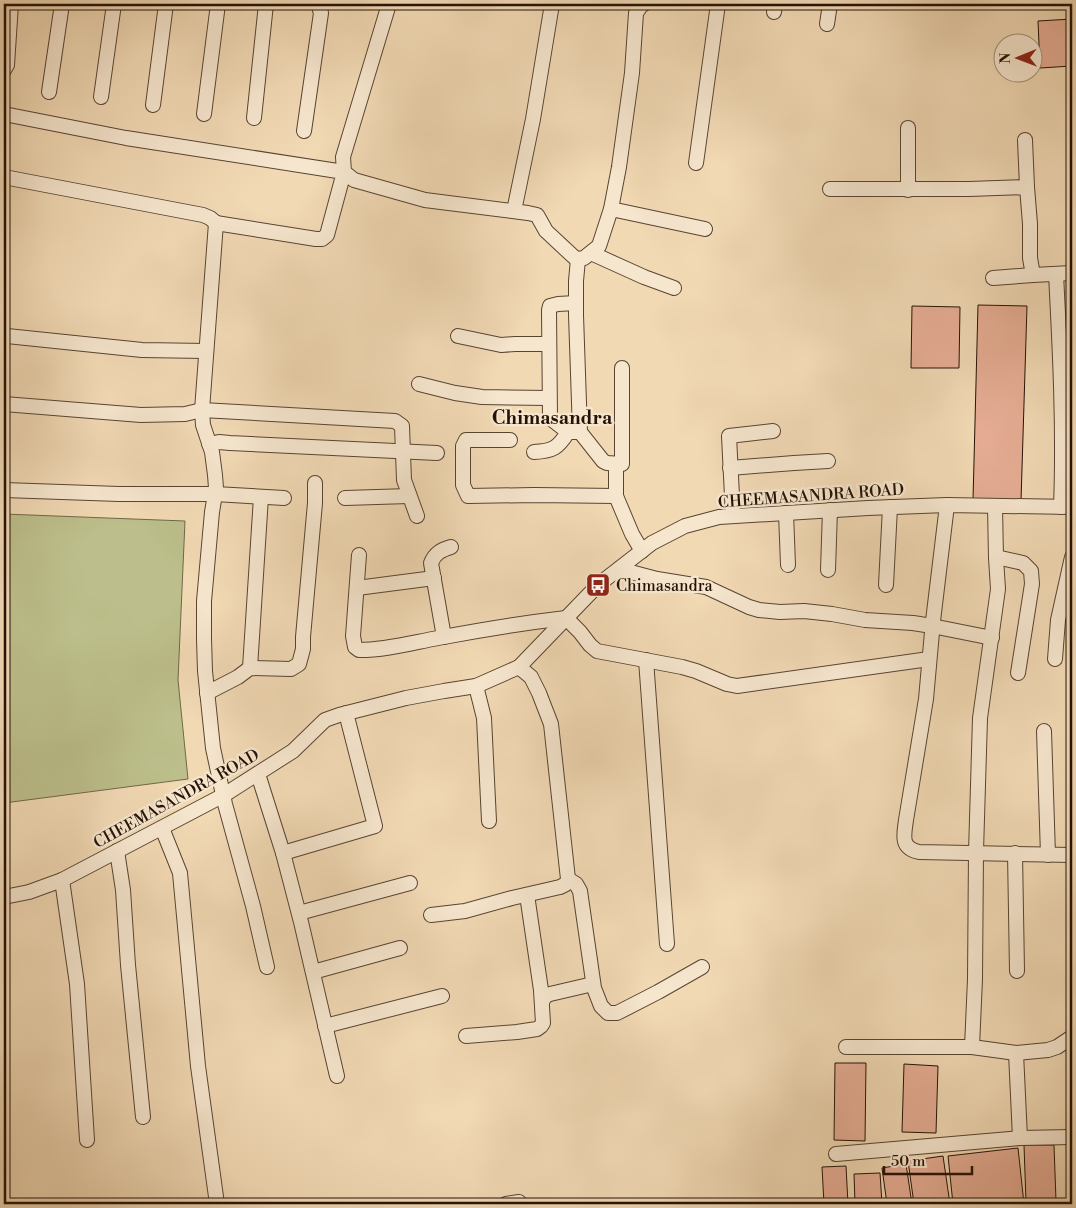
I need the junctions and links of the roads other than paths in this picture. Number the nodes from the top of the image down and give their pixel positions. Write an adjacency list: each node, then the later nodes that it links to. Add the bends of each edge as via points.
1 (11, 4): 14 (street)
2 (62, 4): 15 (street)
3 (114, 4): 16 (street)
4 (166, 4): 17 (street)
5 (218, 4): 19 (street)
6 (266, 4): 20 (street)
7 (318, 4): 22 (street, via 321,14)
8 (389, 4): 25 (street, via 343,157)
9 (552, 4): 31 (street)
10 (642, 4): 30 (street, via 636,13 632,73)
11 (718, 4): 24 (street)
12 (830, 4): 13 (street)
13 (827, 24)
14 (4, 70)
15 (49, 92)
16 (101, 97)
17 (153, 104)
18 (4, 114): 25 (street, via 126,138)
19 (204, 114)
20 (254, 118)
21 (908, 128): 29 (street)
22 (304, 131)
23 (1025, 140): 27 (street)
24 (696, 163)
25 (344, 172): 31 (street, via 354,180 425,200); 32 (street, via 327,235 322,239)
26 (4, 177): 32 (street, via 203,214)
27 (1027, 187): 29 (street); 37 (street)
28 (830, 189): 29 (street)
29 (908, 190)
30 (611, 209): 33 (street); 34 (street, via 599,246)
31 (514, 211): 34 (street, via 537,215 546,231 575,258)
32 (216, 224): 44 (street)
33 (705, 229)
34 (584, 256): 39 (street); 40 (street, via 577,269)
35 (1072, 273): 36 (street)
36 (1056, 274): 37 (street); 71 (street, via 1062,484)
37 (1033, 275): 38 (street)
38 (994, 278)
39 (674, 288)
40 (576, 303): 43 (street, via 550,306); 51 (street)
41 (7, 336): 44 (street, via 142,350)
42 (458, 336): 43 (street, via 501,345)
43 (549, 344): 47 (street)
44 (206, 351): 49 (street)
45 (622, 368): 58 (street, via 622,464)
46 (419, 384): 47 (street, via 482,397)
47 (549, 398): 51 (street, via 550,418)
48 (4, 404): 49 (street, via 141,415 185,414)
49 (202, 410): 53 (street); 54 (street, via 395,421 402,426)
50 (773, 431): 59 (street, via 729,436)
51 (574, 432): 55 (street, via 549,451); 58 (street, via 603,461)
52 (510, 440): 64 (street, via 466,440 462,446 463,485 468,496)
53 (209, 444): 54 (street); 62 (street)
54 (403, 452): 56 (street); 63 (street, via 404,480)
55 (534, 452)
56 (437, 453)
57 (828, 461): 59 (street)
58 (616, 464): 64 (street)
59 (730, 468): 75 (street)
60 (316, 483): 95 (street, via 303,650 299,664 291,668)
61 (4, 490): 62 (street)
62 (215, 494): 65 (street); 98 (street, via 204,601)
63 (410, 496): 67 (street); 74 (street)
64 (616, 496): 77 (street)
65 (261, 497): 66 (street); 95 (street)
66 (284, 498)
67 (345, 498)
68 (947, 505): 69 (street, CHEEMASANDRA ROAD); 70 (street, CHEEMASANDRA ROAD); 88 (street)
69 (995, 506): 71 (street, CHEEMASANDRA ROAD); 79 (street)
70 (890, 507): 72 (street, CHEEMASANDRA ROAD); 85 (street)
71 (1067, 507)
72 (830, 510): 73 (street, CHEEMASANDRA ROAD); 83 (street)
73 (786, 513): 75 (street, CHEEMASANDRA ROAD); 81 (street)
74 (417, 516)
75 (732, 516): 77 (street, CHEEMASANDRA ROAD, via 685,526)
76 (450, 547): 84 (street, via 433,557)
77 (642, 551): 82 (street, CHEEMASANDRA ROAD)
78 (359, 555): 86 (street)
79 (996, 556): 90 (street, via 998,589); 96 (street, via 1023,563 1031,571 1032,584)
80 (1072, 557): 92 (street, via 1058,620)
81 (788, 565)
82 (619, 569): 87 (street, CHEEMASANDRA ROAD, via 598,585); 88 (street, via 706,587 759,610 804,611)
83 (828, 570)
84 (434, 578): 86 (street); 89 (street)
85 (886, 584)
86 (357, 588): 89 (street, via 353,636 359,650 384,649)
87 (566, 618): 89 (street); 93 (street, via 596,651); 94 (street, CHEEMASANDRA ROAD)
88 (932, 626): 90 (street); 91 (street)
89 (444, 637)
90 (992, 638): 106 (street, via 980,718)
91 (929, 659): 93 (street, via 737,686 696,671); 106 (street, via 905,842 913,851 920,852)
92 (1055, 659)
93 (646, 660): 118 (street)
94 (519, 667): 97 (street, CHEEMASANDRA ROAD); 111 (street, via 531,677 551,724)
95 (250, 668): 98 (street)
96 (1018, 673)
97 (476, 686): 99 (street, CHEEMASANDRA ROAD); 103 (street, via 484,718)
98 (207, 693): 102 (street, via 213,748)
99 (346, 713): 101 (street, CHEEMASANDRA ROAD, via 325,720 293,752); 107 (street, via 375,826)
100 (1044, 730): 109 (street)
101 (258, 774): 102 (street, CHEEMASANDRA ROAD); 107 (street)
102 (224, 795): 104 (street, CHEEMASANDRA ROAD); 120 (street)
103 (490, 821)
104 (162, 828): 105 (street, CHEEMASANDRA ROAD); 139 (street, via 180,873 198,1066)
105 (117, 851): 112 (street, CHEEMASANDRA ROAD); 134 (street)
106 (976, 852): 108 (street); 131 (street)
107 (283, 853): 116 (street)
108 (1015, 853): 109 (street); 122 (street)
109 (1048, 855): 110 (street)
110 (1072, 855)
111 (568, 879): 114 (street, via 560,887); 124 (street, via 580,891)
112 (62, 880): 115 (street, CHEEMASANDRA ROAD); 137 (street, via 77,984)
113 (410, 883): 116 (street)
114 (527, 895): 117 (street, via 465,911); 126 (street)
115 (4, 897)
116 (299, 913): 123 (street)
117 (431, 915)
118 (667, 944)
119 (400, 948): 123 (street)
120 (266, 967)
121 (702, 967): 124 (street, via 613,1014 601,1006)
122 (1017, 971)
123 (313, 972): 127 (street)
124 (593, 984): 126 (street, via 550,994)
125 (442, 996): 127 (street)
126 (542, 1002): 128 (street, via 543,1023 537,1029)
127 (325, 1026): 133 (street)
128 (466, 1036)
129 (1072, 1037): 132 (street, via 1048,1050)
130 (846, 1047): 131 (street)
131 (972, 1047): 132 (street)
132 (1016, 1053): 136 (street)
133 (337, 1076)
134 (143, 1117)
135 (1072, 1137): 136 (street)
136 (1020, 1138): 138 (street)
137 (87, 1140)
138 (836, 1154)
139 (217, 1204)

